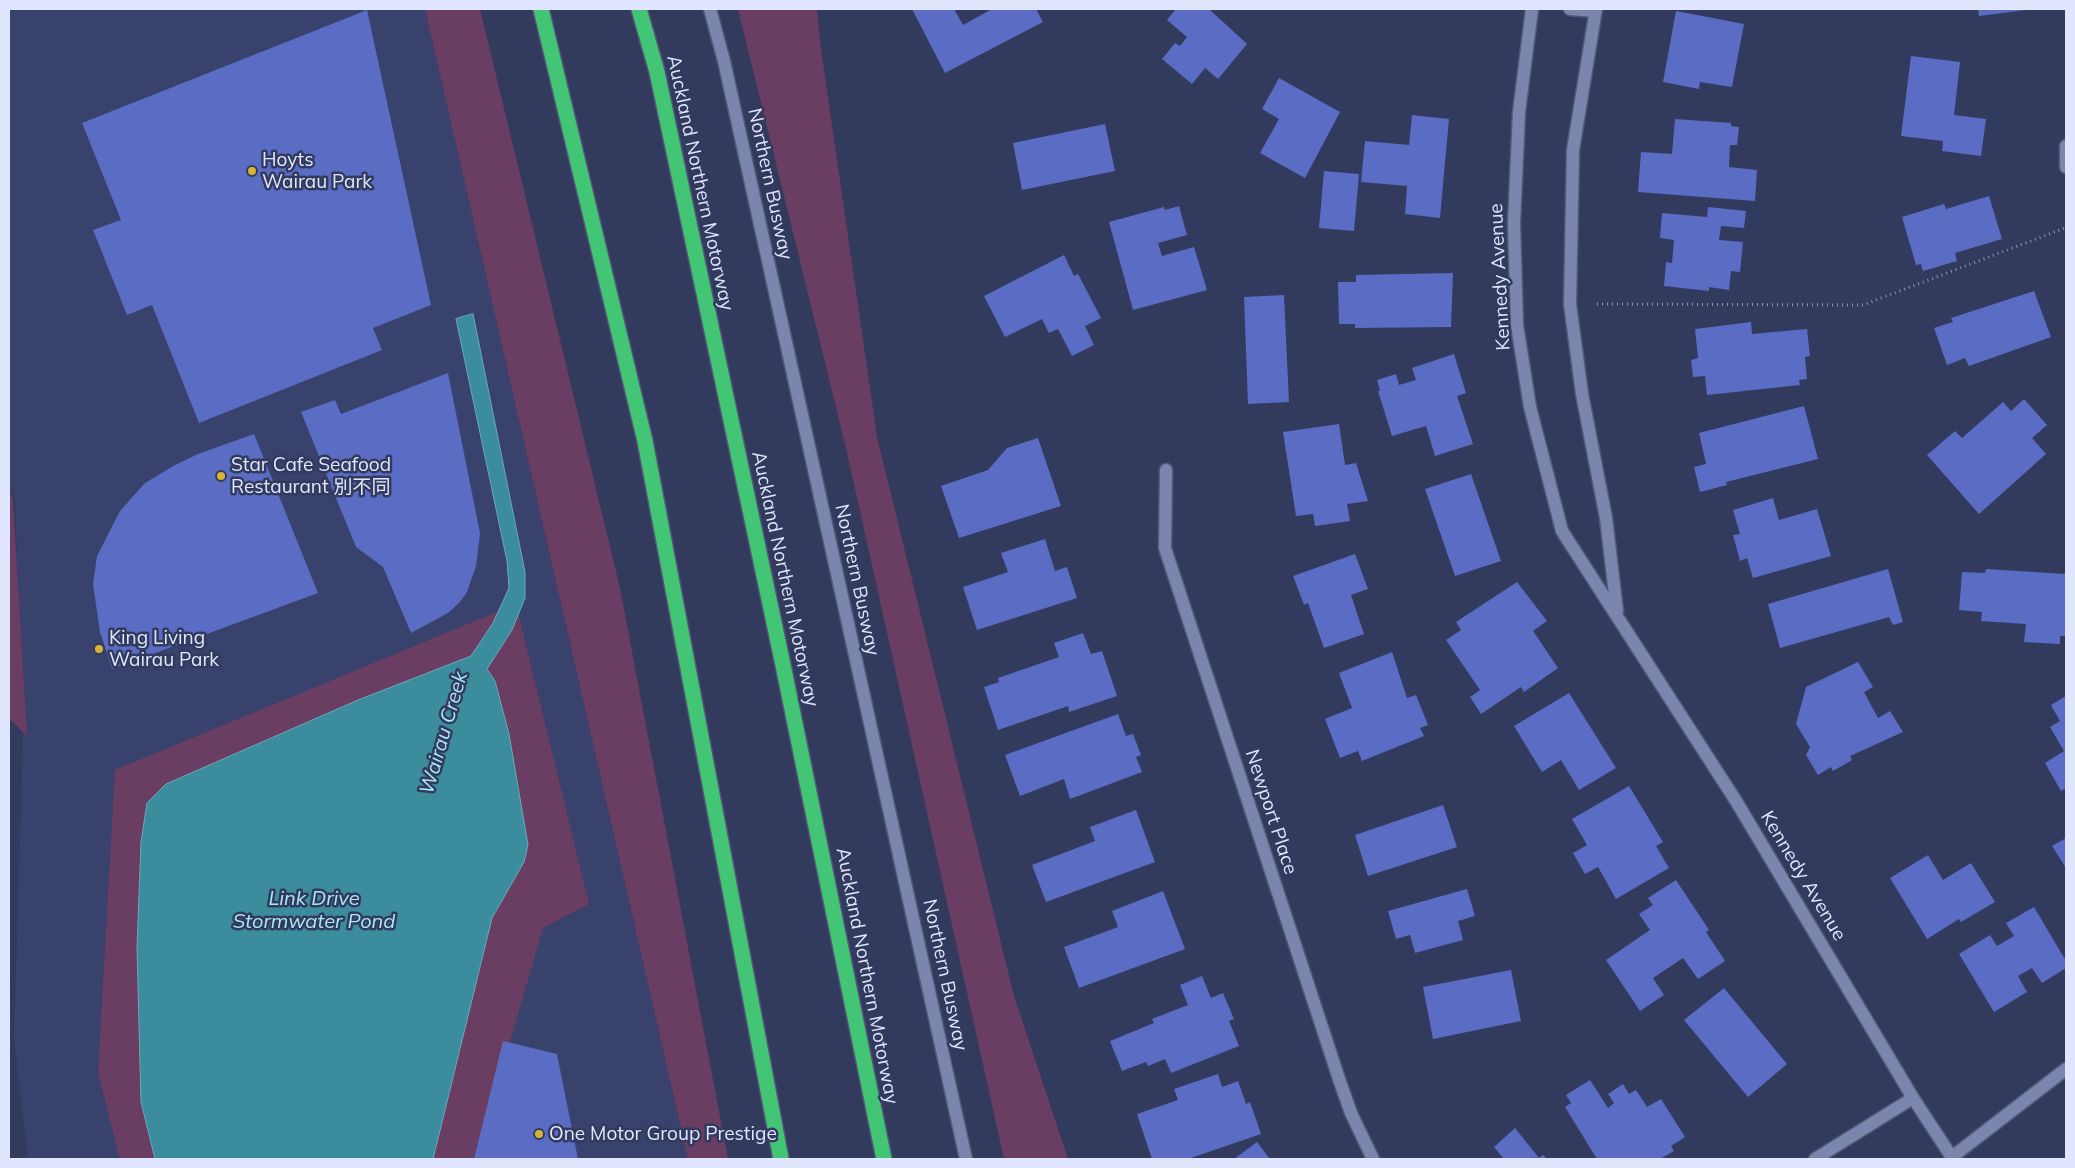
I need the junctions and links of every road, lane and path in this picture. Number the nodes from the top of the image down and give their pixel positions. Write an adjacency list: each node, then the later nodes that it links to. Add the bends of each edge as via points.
1 (541, 9): 16 (highway, via 645,441)
2 (639, 9): 17 (highway, Auckland Northern Motorway, via 657,72)
3 (710, 9): 18 (street, Northern Busway)
4 (1532, 9): 12 (street, Kennedy Avenue, via 1519,112 1516,168 1514,224 1518,325 1530,407 1562,531)
5 (1570, 9): 6 (street)
6 (1595, 10): 12 (street, Kennedy Avenue, via 1573,150 1570,304 1582,394 1606,518)
7 (2066, 146): 8 (street)
8 (2066, 167)
9 (2065, 228): 10 (path, via 1863,306)
10 (1596, 304)
11 (1166, 470): 19 (street, Newport Place, via 1165,548 1345,1096)
12 (1617, 614): 14 (street, Kennedy Avenue, via 1736,800)
13 (2066, 1069): 15 (street)
14 (1913, 1098): 15 (street, Kennedy Avenue); 20 (street)
15 (1953, 1158)
16 (781, 1159)
17 (884, 1159)
18 (966, 1159)
19 (1373, 1159)
20 (1815, 1159)

